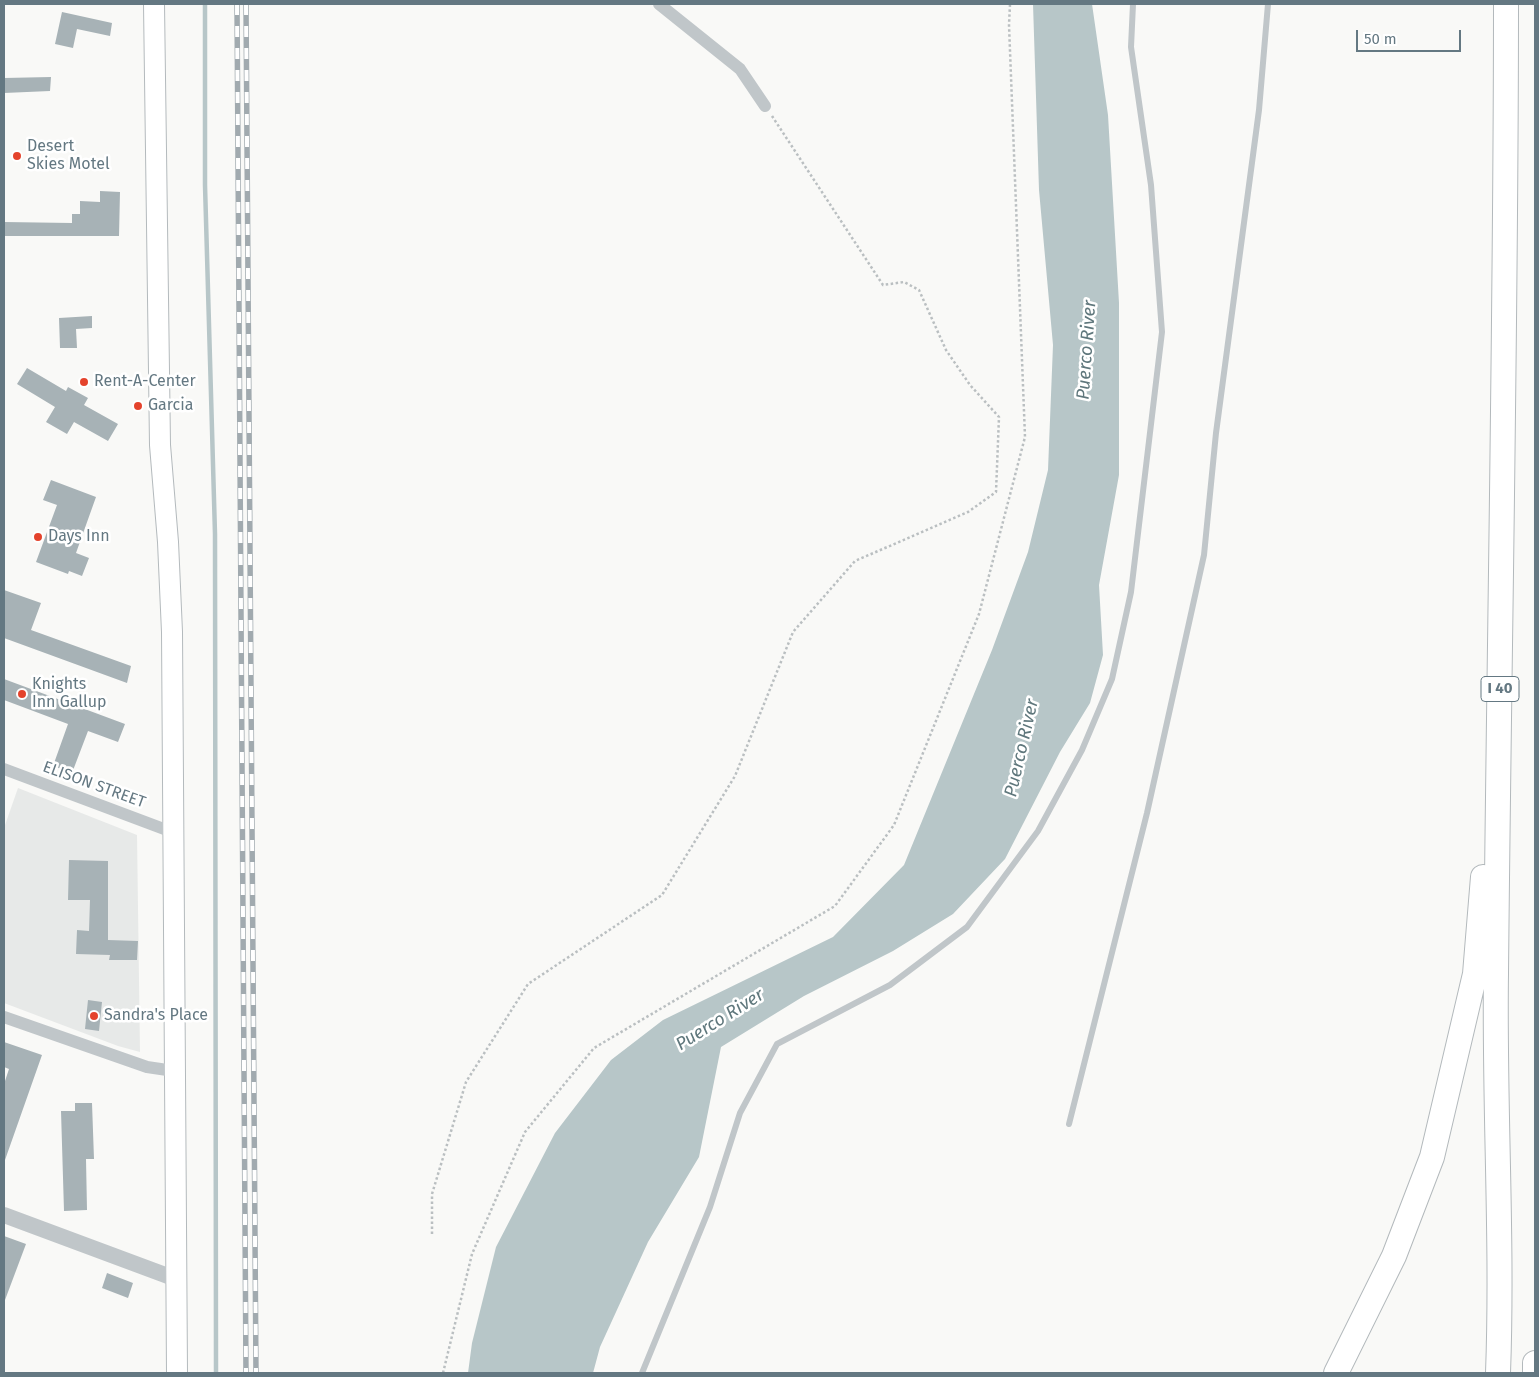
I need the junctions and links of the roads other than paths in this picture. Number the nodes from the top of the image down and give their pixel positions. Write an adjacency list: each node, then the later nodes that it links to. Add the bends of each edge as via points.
1 (154, 4): 9 (main road, via 158,392 172,632)
2 (659, 4): 6 (street, via 740,70)
3 (1133, 4): 17 (lane, via 1132,47 1151,185 1162,332 1131,592 1112,680 1082,750 1038,830 967,927 890,985 777,1044 740,1113 710,1207)
4 (1268, 4): 12 (lane, via 1259,110 1216,433 1204,555 1147,813)
5 (1506, 4): 7 (highway, I 40)
6 (766, 106)
7 (1500, 686): 18 (highway, via 1474,974 1432,1157 1394,1256); 19 (highway, I 40, via 1496,980)
8 (4, 769): 9 (street, ELISON STREET)
9 (172, 832): 11 (main road)
10 (4, 1017): 11 (street, via 147,1067)
11 (174, 1071): 14 (main road)
12 (1069, 1124)
13 (4, 1215): 14 (street)
14 (176, 1279): 16 (main road)
15 (1535, 1363): 20 (highway)
16 (177, 1373)
17 (642, 1373)
18 (1336, 1373)
19 (1498, 1373)
20 (1535, 1373)

